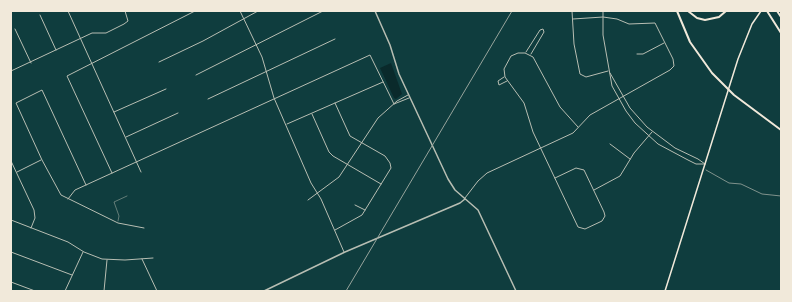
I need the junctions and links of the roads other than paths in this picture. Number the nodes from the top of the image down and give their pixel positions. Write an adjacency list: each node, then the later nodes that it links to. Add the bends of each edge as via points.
1 (68, 11): 23 (street)
2 (125, 11): 23 (street, via 128,20 124,24 106,33 92,33)
3 (195, 11): 33 (street)
4 (240, 11): 19 (street)
5 (258, 11): 19 (street)
6 (323, 11): 26 (street)
7 (376, 11): 42 (street)
8 (572, 11): 20 (street)
9 (603, 11): 17 (street)
10 (677, 11): 55 (highway, via 690,42 712,73 734,95)
11 (688, 11): 12 (highway, via 704,20 719,17)
12 (726, 11)
13 (767, 11): 22 (highway)
14 (777, 11): 18 (highway)
15 (760, 12): 68 (main road, via 748,33)
16 (40, 15): 27 (street)
17 (603, 17): 20 (street); 25 (street, via 629,24 655,23); 34 (street, via 603,35)
18 (781, 17)
19 (244, 18): 26 (street); 31 (street)
20 (573, 18): 34 (street, via 574,44 580,74 586,77)
21 (15, 29): 32 (street)
22 (781, 33)
23 (80, 39): 27 (street); 33 (street)
24 (335, 39): 35 (street)
25 (665, 43): 29 (street, via 643,54); 43 (street, via 674,62 672,68)
26 (256, 44): 35 (street); 37 (street)
27 (56, 51): 32 (street)
28 (525, 53): 30 (street); 30 (street, via 543,29 544,32); 38 (street, via 511,56 504,69)
29 (637, 54)
30 (530, 55): 54 (street, via 538,62 560,107)
31 (158, 62)
32 (31, 63): 36 (street)
33 (92, 63): 50 (street); 72 (street, via 67,76)
34 (609, 70): 43 (street); 46 (street)
35 (267, 71): 44 (street); 47 (street)
36 (11, 72)
37 (196, 75)
38 (505, 77): 39 (street); 39 (street, via 498,83)
39 (507, 81): 61 (street, via 524,103 530,125)
40 (383, 82): 44 (street, via 370,55); 48 (street); 49 (street)
41 (166, 88): 50 (street)
42 (408, 95): 45 (street); 49 (street)
43 (623, 96): 46 (street); 56 (street)
44 (274, 98): 53 (street); 67 (street)
45 (409, 98): 49 (street); 80 (street, via 451,185)
46 (618, 99): 54 (street, via 590,115); 57 (street, via 635,123)
47 (208, 100)
48 (335, 103): 52 (street); 59 (street, via 350,136)
49 (394, 104): 59 (street, via 378,118)
50 (114, 112): 58 (street)
51 (178, 113): 58 (street)
52 (312, 114): 53 (street); 69 (street, via 329,152)
53 (286, 124): 77 (street)
54 (578, 127): 61 (street, via 573,133)
55 (781, 130)
56 (652, 132): 57 (street); 62 (street)
57 (649, 136): 63 (street); 64 (street)
58 (125, 137): 67 (street)
59 (362, 142): 69 (street); 75 (street, via 385,156 390,163 391,168)
60 (610, 144): 64 (street)
61 (541, 148): 73 (street); 80 (street, via 487,173)
62 (676, 149): 63 (street); 68 (street)
63 (674, 153): 68 (street, via 696,164)
64 (630, 159): 76 (street, via 620,176)
65 (42, 160): 70 (street); 74 (street, via 16,103 42,90); 79 (street, via 57,191)
66 (11, 161): 70 (street)
67 (137, 162): 71 (street); 72 (street)
68 (705, 164): 105 (main road)
69 (348, 165): 75 (street); 77 (street, via 339,177)
70 (17, 172): 86 (street, via 34,210 35,218)
71 (141, 172)
72 (112, 173): 74 (street)
73 (555, 178): 76 (street, via 576,168 582,168); 76 (street, via 581,229 604,219 604,212)
74 (86, 185): 79 (street, via 75,190)
75 (381, 185): 83 (street)
76 (594, 190)
77 (318, 193): 81 (street); 88 (street)
78 (127, 196): 85 (lane, via 114,202 119,216)
79 (68, 199): 85 (street)
80 (465, 199): 91 (street, via 423,220); 104 (street, via 478,210)
81 (308, 200)
82 (355, 204): 83 (street)
83 (366, 210): 88 (street, via 358,219)
84 (11, 220): 86 (street)
85 (118, 222): 87 (street)
86 (31, 228): 90 (street, via 68,242)
87 (144, 228)
88 (334, 230): 91 (street)
89 (11, 252): 95 (street)
90 (84, 252): 94 (street); 95 (street)
91 (345, 252): 97 (street)
92 (153, 258): 93 (street)
93 (142, 259): 94 (street); 101 (street)
94 (107, 260): 100 (street)
95 (72, 275): 99 (street)
96 (11, 282): 98 (street)
97 (270, 288): 102 (street); 103 (street)
98 (35, 291)
99 (65, 291)
100 (104, 291)
101 (157, 291)
102 (264, 291)
103 (272, 291)
104 (515, 291)
105 (665, 291)

